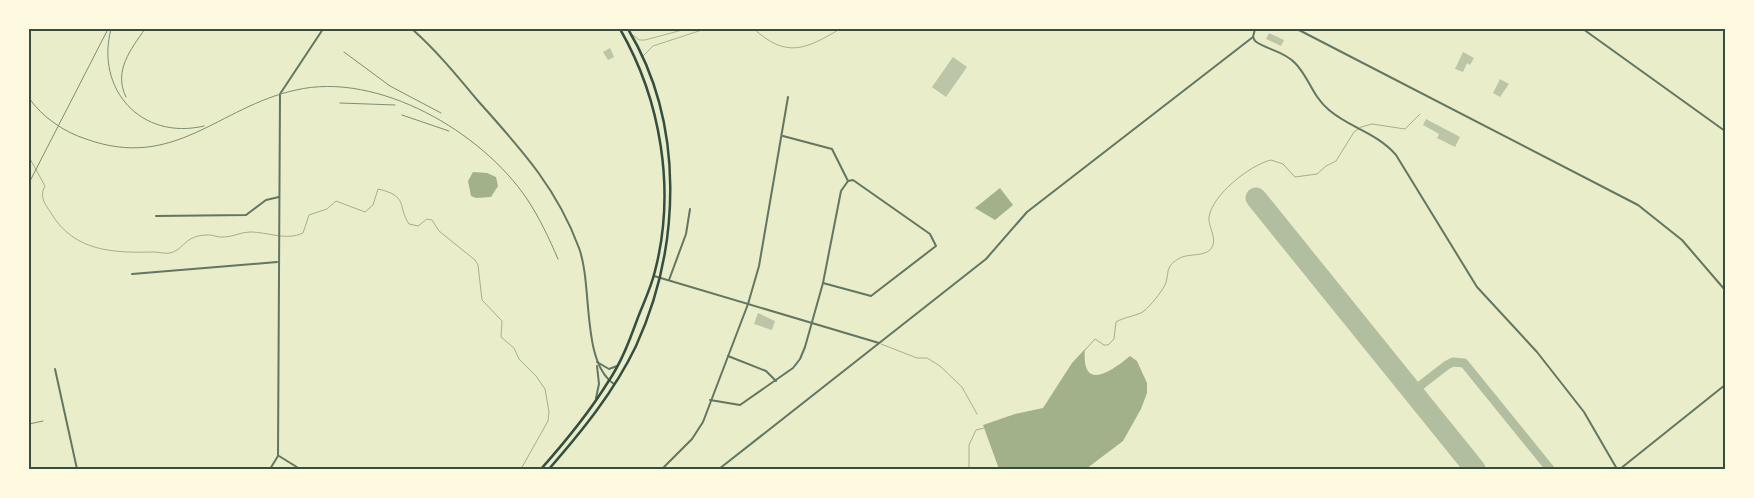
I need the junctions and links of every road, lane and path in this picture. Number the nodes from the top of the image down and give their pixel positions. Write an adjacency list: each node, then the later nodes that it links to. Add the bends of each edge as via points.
1 (323, 29): 19 (street, via 280,94)
2 (412, 29): 33 (street, via 534,164 560,204 585,265)
3 (620, 29): 24 (highway, via 649,93 661,149 663,214)
4 (628, 29): 12 (highway)
5 (686, 29): 12 (lane, via 645,40 639,40)
6 (705, 29): 14 (lane, via 653,46)
7 (754, 29): 8 (lane, via 774,44 794,49 808,47)
8 (840, 29)
9 (1255, 29): 13 (street)
10 (1297, 29): 28 (street, via 1638,205 1682,240)
11 (1583, 29): 16 (street)
12 (630, 33): 14 (highway)
13 (1253, 37): 31 (street, via 1027,212 986,259); 51 (street, via 1257,43 1294,61 1314,94 1328,109 1380,138 1396,155 1477,287 1537,352 1584,412)
14 (642, 57): 25 (highway, via 655,91 669,157 669,218)
15 (788, 97): 17 (street)
16 (1725, 132)
17 (782, 136): 18 (street, via 832,149); 29 (street, via 759,266)
18 (848, 181): 27 (street, via 841,192); 27 (street, via 853,180 930,234 936,246 871,296)
19 (278, 196): 21 (street, via 266,200 246,216); 22 (street)
20 (690, 209): 26 (street, via 686,234)
21 (156, 216)
22 (278, 262): 23 (street); 43 (street)
23 (132, 274)
24 (654, 276): 25 (street); 34 (highway)
25 (660, 278): 26 (street); 38 (highway, via 636,346)
26 (668, 280): 29 (street)
27 (823, 283): 30 (street)
28 (1725, 290)
29 (748, 304): 30 (street); 32 (street)
30 (813, 322): 31 (street); 37 (street, via 800,359)
31 (880, 343): 42 (lane, via 917,358 932,360 962,387); 50 (street)
32 (728, 356): 37 (street, via 766,371); 40 (street)
33 (596, 361): 34 (street, via 609,369); 36 (street); 41 (street, via 599,384)
34 (618, 365): 36 (highway)
35 (55, 368): 44 (street)
36 (609, 381): 38 (street); 41 (highway)
37 (776, 381): 40 (street, via 740,405)
38 (614, 384): 48 (highway, via 597,412)
39 (1725, 384): 51 (street)
40 (710, 400): 49 (street, via 697,433)
41 (594, 404): 47 (highway)
42 (977, 414)
43 (278, 456): 45 (street); 46 (street)
44 (78, 469)
45 (270, 469)
46 (300, 469)
47 (542, 469)
48 (549, 469)
49 (662, 469)
50 (719, 469)
51 (1619, 469)

